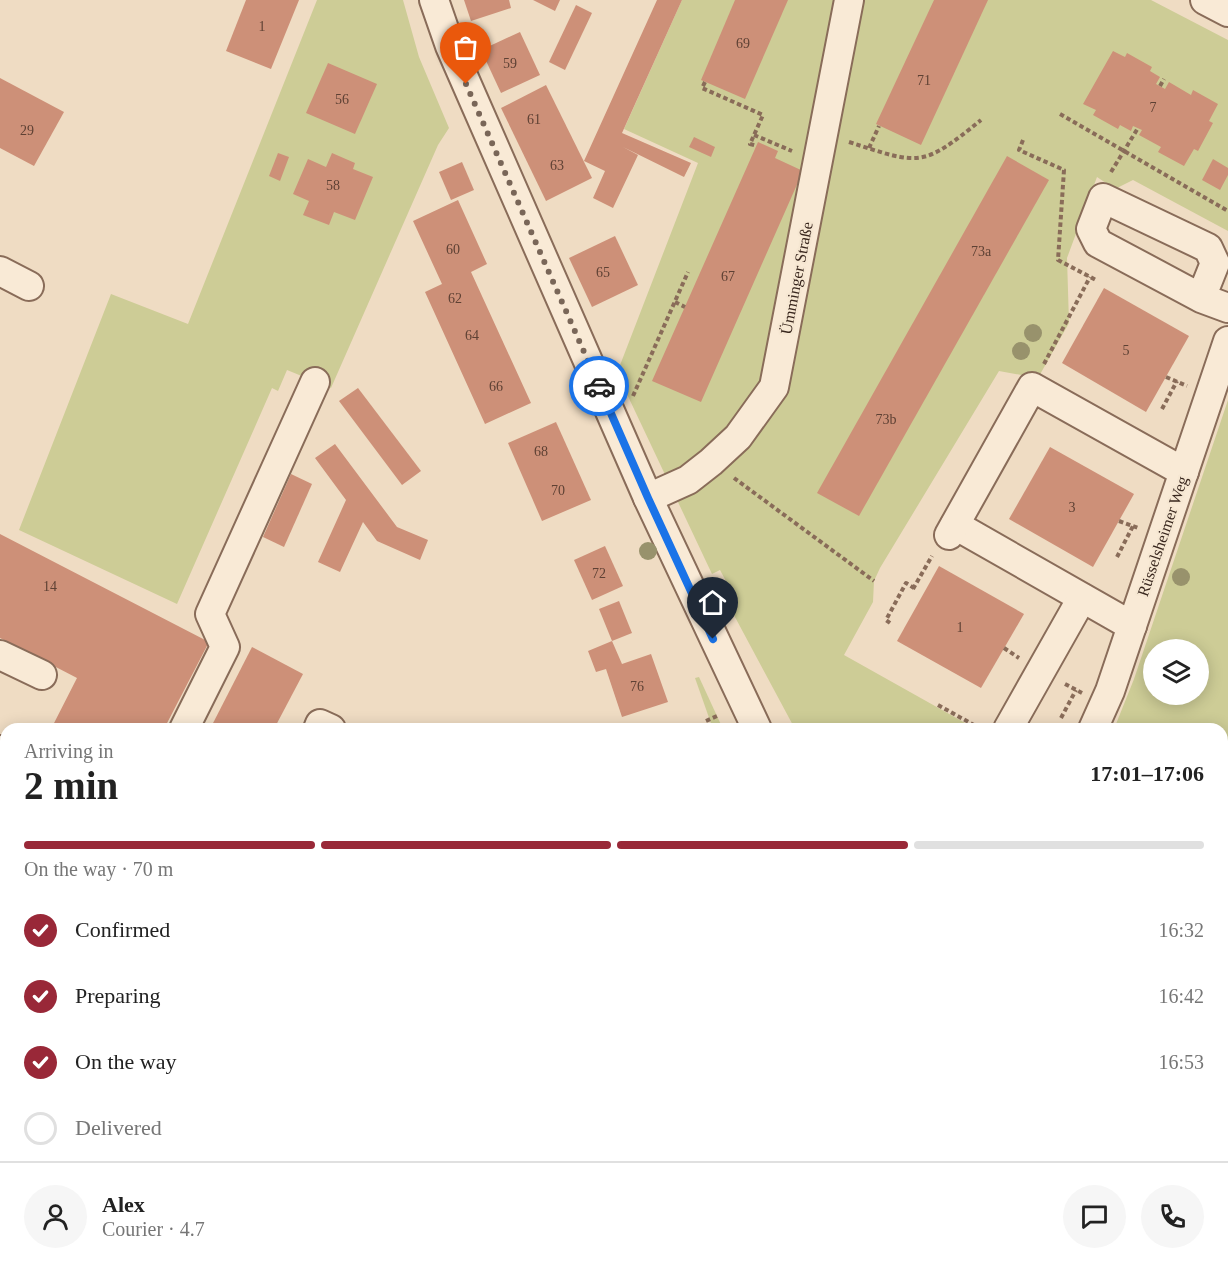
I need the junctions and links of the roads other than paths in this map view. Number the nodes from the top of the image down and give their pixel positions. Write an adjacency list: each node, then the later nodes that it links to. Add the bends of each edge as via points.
1 (434, 0): 12 (street, via 450,46)
2 (849, 0): 12 (street, Ümminger Straße, via 774,387 738,437 711,462 688,480)
3 (1205, 0): 4 (street)
4 (1228, 12)
5 (0, 272): 6 (street)
6 (29, 286)
7 (1202, 298): 7 (street, via 1098,243 1091,229 1103,198 1208,248 1215,263); 8 (street)
8 (1228, 308)
9 (1228, 341): 11 (street, Rüsselsheimer Weg)
10 (315, 382): 18 (street, via 210,614 225,647)
11 (1184, 472): 13 (street, via 1032,387 952,530); 14 (street, Rüsselsheimer Weg)
12 (648, 498): 19 (street)
13 (1082, 598): 14 (street); 20 (street)
14 (1132, 626): 17 (street, Rüsselsheimer Weg)
15 (0, 655): 16 (street)
16 (42, 675)
17 (1098, 717)
18 (187, 723)
19 (754, 723)
20 (1011, 723)

